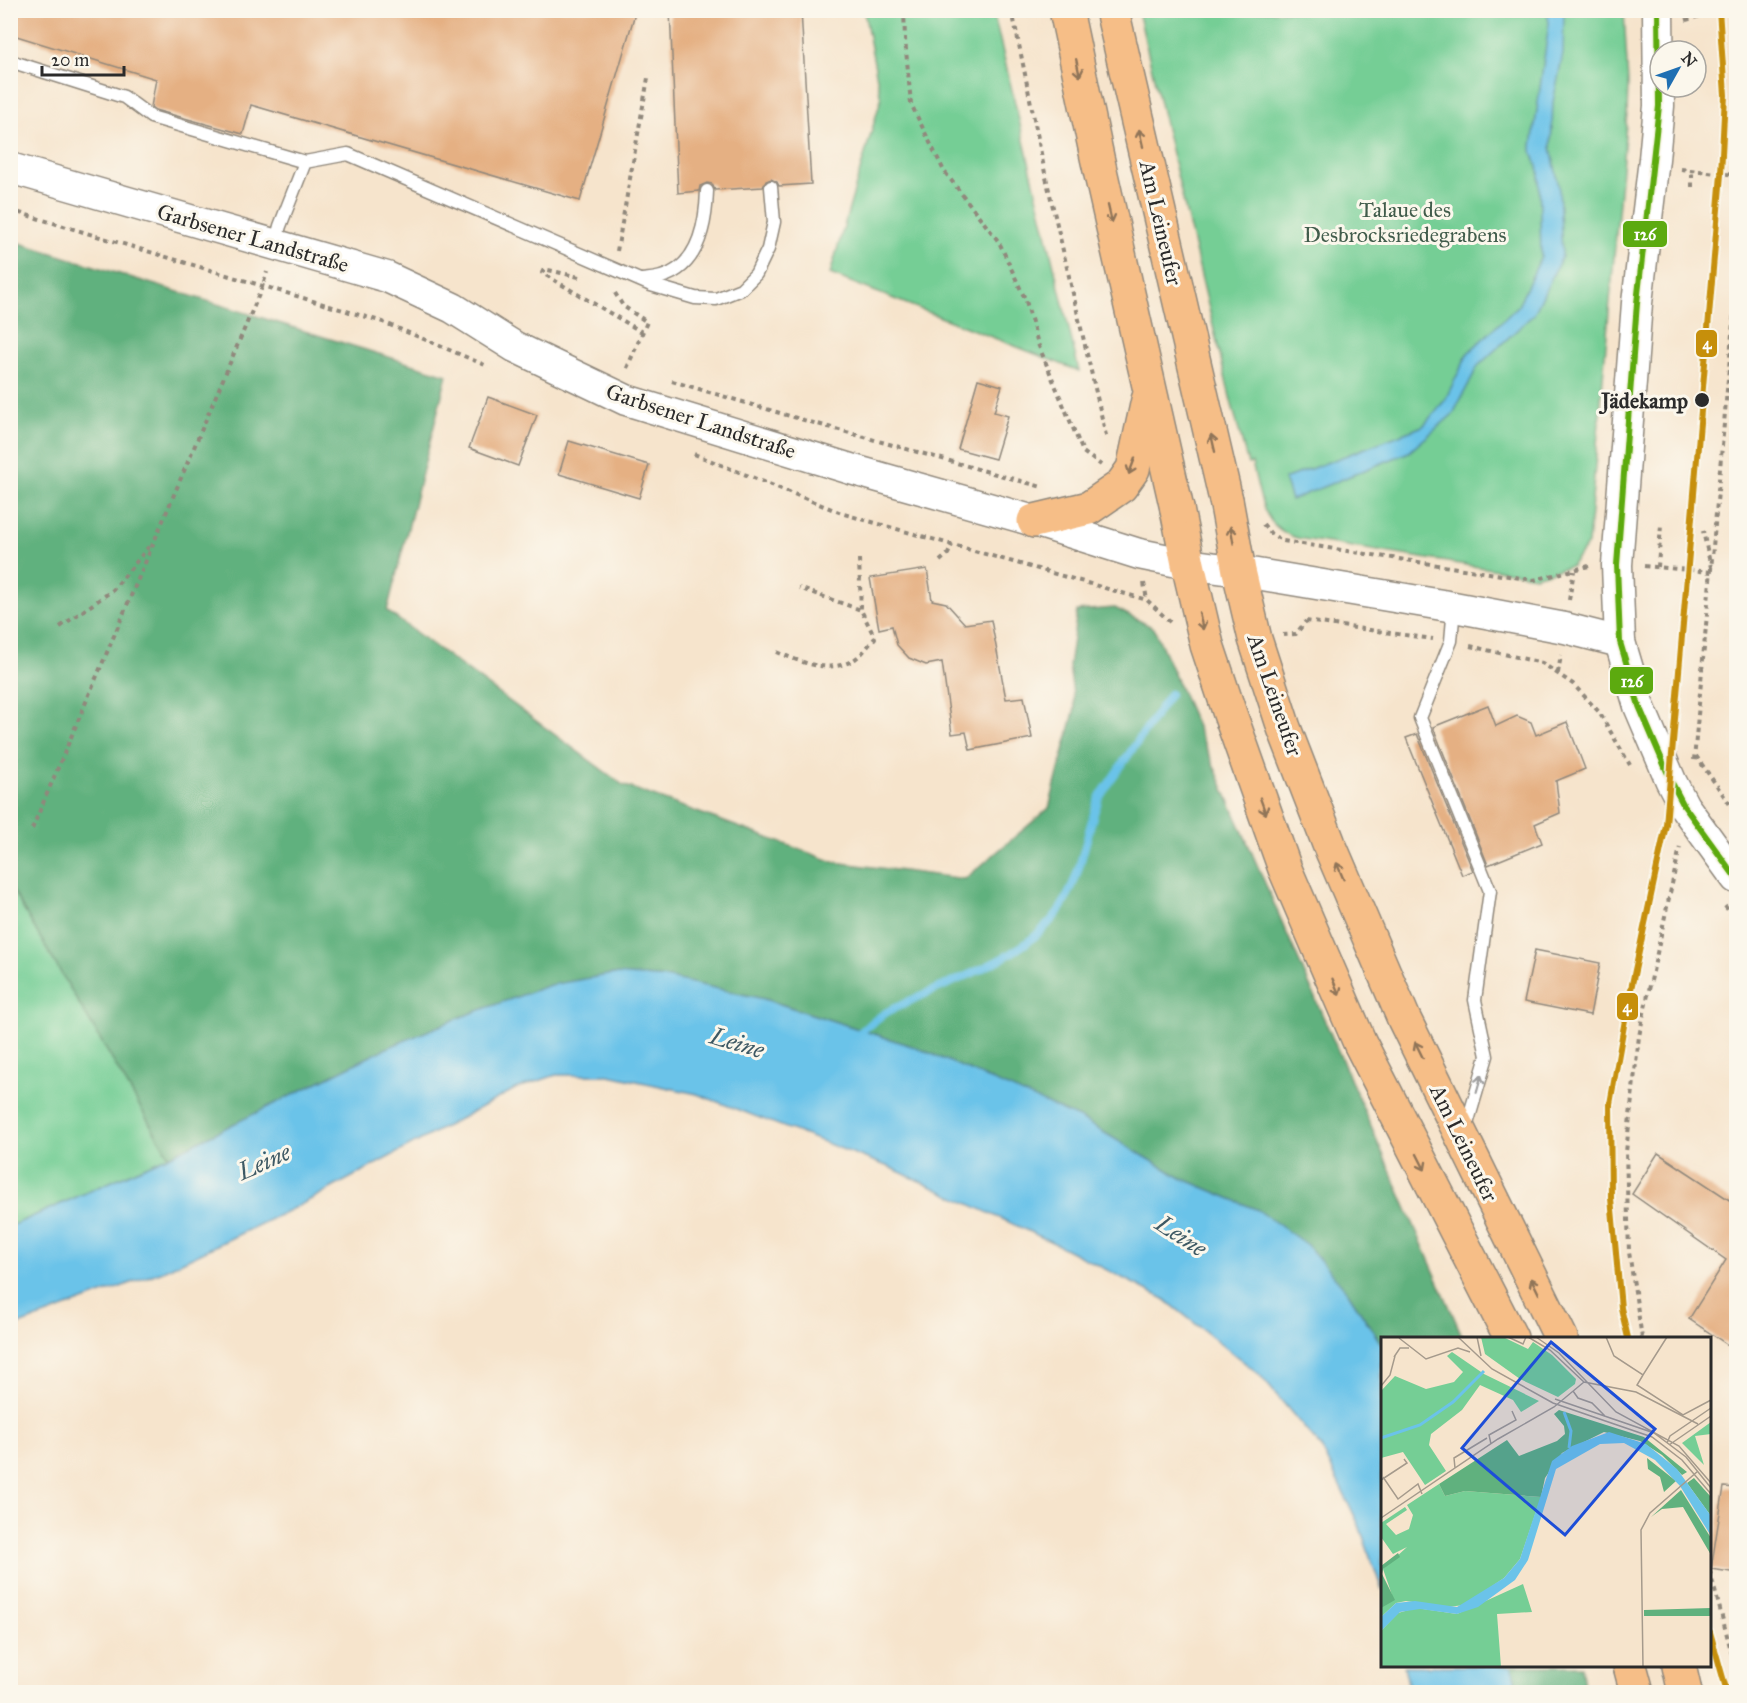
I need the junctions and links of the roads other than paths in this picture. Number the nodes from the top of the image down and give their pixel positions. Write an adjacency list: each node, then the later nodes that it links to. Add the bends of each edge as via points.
1 (1066, 10): 11 (main road, Am Leineufer, one-way to 11)
2 (1112, 10): 14 (main road, Am Leineufer, one-way to 2)
3 (1658, 19): 16 (street, via 1659,106 1637,303 1617,565)
4 (10, 61): 5 (lane, via 124,97 151,117)
5 (305, 162): 9 (lane); 10 (lane, via 348,154)
6 (10, 168): 9 (street, Garbsener Landstraße)
7 (771, 187): 10 (lane, via 774,222 768,249 756,274 741,289 716,299 695,298)
8 (707, 191): 10 (lane, via 706,212 693,254 662,277)
9 (275, 245): 12 (street, Garbsener Landstraße, via 387,277 453,308 515,347 626,400)
10 (639, 280)
11 (1150, 389): 12 (main road, one-way to 12, via 1133,469 1121,486 1089,508); 13 (main road, Am Leineufer)
12 (1034, 522): 13 (street, Garbsener Landstraße, via 1139,554)
13 (1188, 564): 14 (street, Garbsener Landstraße); 19 (main road, Am Leineufer, one-way to 19, via 1207,645 1285,869 1360,1043)
14 (1239, 571): 15 (street); 18 (main road, Am Leineufer, one-way to 14, via 1404,1019 1329,844 1284,728 1255,639)
15 (1454, 607): 16 (street); 18 (lane, one-way to 15, via 1487,1056 1475,1000 1490,891 1420,718 1451,641)
16 (1620, 642): 17 (street, via 1638,706 1671,781 1684,806)
17 (1737, 878)
18 (1463, 1140): 20 (main road, Am Leineufer, one-way to 18)
19 (1510, 1337)
20 (1561, 1337)
21 (1631, 1667): 23 (main road)
22 (1679, 1667): 24 (main road)
23 (1637, 1692)
24 (1685, 1692)

